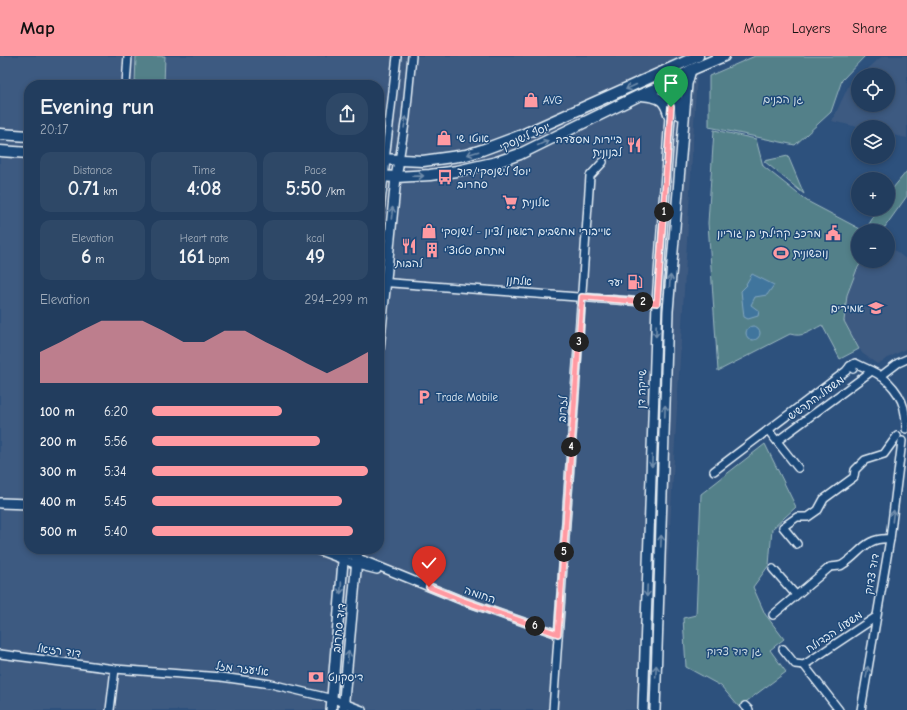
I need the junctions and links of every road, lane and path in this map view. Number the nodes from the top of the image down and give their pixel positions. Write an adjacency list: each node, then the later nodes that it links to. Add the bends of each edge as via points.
1 (128, 56): 8 (street)
2 (397, 56): 15 (street)
3 (412, 56): 19 (street, one-way to 3)
4 (698, 56): 6 (main road, יוסף לישנסקי)
5 (724, 56): 7 (main road, יוסף לישנסקי)
6 (666, 70): 9 (street); 19 (main road, יוסף לישנסקי, one-way to 19, via 522,136 482,150 423,161)
7 (691, 70): 9 (main road, יוסף לישנסקי); 12 (street)
8 (126, 80)
9 (668, 83): 10 (main road, יוסף לישנסקי); 11 (street, שייקה דן); 12 (street, via 679,104)
10 (640, 95): 11 (main road, via 662,99); 22 (main road, יוסף לישנסקי, one-way to 10, via 457,172 497,162 520,154)
11 (670, 117): 26 (street, שייקה דן)
12 (682, 132): 59 (street, one-way to 12, via 668,311)
13 (0, 134): 14 (main road)
14 (24, 136)
15 (384, 145)
16 (0, 151): 17 (main road)
17 (24, 153)
18 (384, 159): 19 (main road, יוסף לישנסקי)
19 (399, 160): 22 (street)
20 (602, 162): 25 (street, לזרוב, via 590,176)
21 (384, 176): 22 (main road, יוסף לישנסקי)
22 (396, 177): 23 (street, one-way to 22)
23 (384, 267)
24 (384, 282): 25 (street, אלחנן)
25 (582, 297): 26 (street, אלחנן); 47 (street, לזרוב)
26 (657, 303): 58 (street, שייקה דן, one-way to 58)
27 (907, 359): 30 (street)
28 (850, 369): 29 (street); 30 (street, via 855,363); 31 (street)
29 (869, 373): 32 (street, via 880,380 897,400); 34 (street, משעול התרשיש)
30 (881, 376): 32 (street, via 892,385 902,404)
31 (768, 430): 34 (street); 36 (street)
32 (905, 430): 33 (street, via 898,432)
33 (902, 439): 39 (street, דוד צדוק, one-way to 33); 40 (street, via 884,454 866,460 855,470 854,477 824,499 818,510 808,517 797,517 783,527)
34 (777, 441): 35 (street)
35 (798, 468)
36 (714, 471)
37 (0, 503): 38 (street)
38 (24, 504)
39 (890, 538): 44 (street, via 880,538 867,544 841,566 830,567); 46 (street, דוד צדוק)
40 (796, 544)
41 (343, 554): 42 (street, החומה); 52 (street, דוד סחרוב, one-way to 52)
42 (358, 557): 47 (street, החומה, via 461,600); 53 (street, דוד סחרוב, one-way to 42)
43 (773, 569): 44 (street)
44 (796, 595): 45 (street)
45 (773, 615)
46 (876, 617): 50 (street, משעול הבדולח); 61 (street, דוד צדוק, one-way to 46)
47 (558, 634): 57 (street, לזרוב)
48 (783, 649): 50 (street, משעול הבדולח, via 795,664)
49 (0, 654): 51 (street, דוד רזיאל)
50 (804, 665): 60 (street, משעול הבדולח)
51 (116, 669): 52 (street, אליעזר מזל, via 221,677 271,684); 54 (street)
52 (333, 699): 53 (street, אליעזר מזל); 55 (street, דוד סחרוב)
53 (343, 707): 56 (street, אליעזר מזל)
54 (110, 710)
55 (331, 710)
56 (362, 710)
57 (553, 710)
58 (643, 710)
59 (654, 710)
60 (839, 710)
61 (861, 710)

